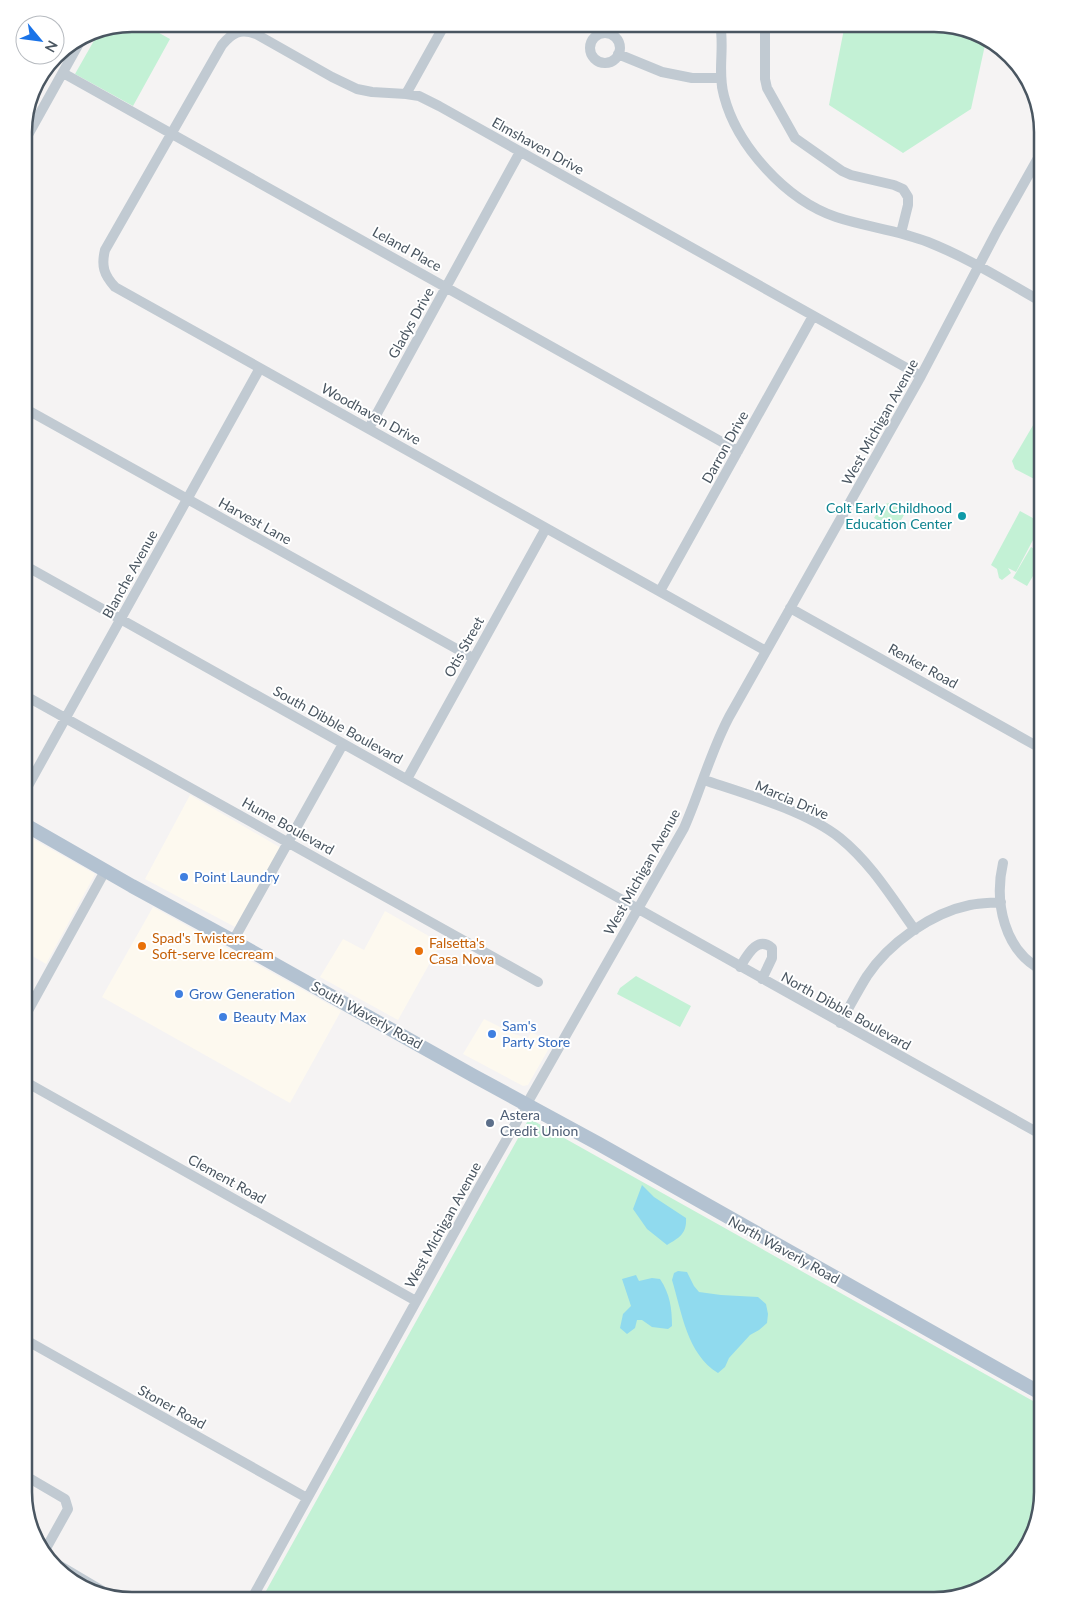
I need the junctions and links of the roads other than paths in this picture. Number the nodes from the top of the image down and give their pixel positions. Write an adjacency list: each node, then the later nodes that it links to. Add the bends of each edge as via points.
1 (238, 32): 12 (street, Elmshaven Drive, via 222,44)
2 (250, 32): 10 (street, Elmshaven Drive, via 357,89)
3 (440, 32): 10 (street)
4 (722, 33): 9 (street)
5 (765, 33): 15 (street, via 767,88 795,138 842,171 903,189 908,197 908,206)
6 (75, 51): 8 (street)
7 (618, 54): 9 (street, via 662,72 692,78)
8 (63, 72): 11 (street); 12 (street, Leland Place)
9 (721, 78): 15 (street, via 724,96 744,140 769,172 790,191 834,216)
10 (406, 94): 13 (street, Elmshaven Drive, via 419,96 439,106)
11 (33, 126)
12 (172, 133): 17 (street, Leland Place); 20 (street, Woodhaven Drive, via 105,250 103,269 115,286)
13 (520, 152): 17 (street, Gladys Drive); 19 (street, Elmshaven Drive)
14 (1034, 174): 16 (street, West Michigan Avenue)
15 (901, 234): 16 (street, via 927,242)
16 (980, 267): 18 (street); 21 (street, West Michigan Avenue)
17 (446, 287): 23 (street, Gladys Drive); 24 (street, Leland Place)
18 (1034, 297)
19 (813, 316): 21 (street, Elmshaven Drive); 24 (street, Darron Drive)
20 (260, 368): 23 (street, Woodhaven Drive); 25 (street, Blanche Avenue)
21 (921, 376): 29 (street, West Michigan Avenue)
22 (33, 413): 25 (street, Harvest Lane)
23 (368, 428): 26 (street, Woodhaven Drive)
24 (738, 451): 28 (street, Darron Drive)
25 (187, 498): 30 (street, Blanche Avenue); 32 (street, Harvest Lane)
26 (546, 528): 28 (street, Woodhaven Drive); 32 (street, Otis Street)
27 (33, 570): 30 (street, South Dibble Boulevard)
28 (660, 591): 31 (street, Woodhaven Drive)
29 (790, 608): 31 (street, West Michigan Avenue); 36 (street, Renker Road)
30 (121, 619): 34 (street, Blanche Avenue); 35 (street, South Dibble Boulevard)
31 (766, 651): 39 (street, West Michigan Avenue, via 721,732)
32 (473, 658): 38 (street, Otis Street)
33 (33, 700): 34 (street, Hume Boulevard)
34 (65, 718): 37 (street, Blanche Avenue); 41 (street, Hume Boulevard)
35 (343, 744): 38 (street, South Dibble Boulevard); 41 (street)
36 (1034, 745)
37 (33, 777)
38 (407, 779): 45 (street, South Dibble Boulevard)
39 (704, 780): 45 (street, West Michigan Avenue, via 684,828); 46 (street, Marcia Drive, via 793,812 828,830 866,863)
40 (32, 829): 43 (main road, South Waverly Road)
41 (289, 843): 47 (street); 51 (street, Hume Boulevard)
42 (1004, 863): 44 (street)
43 (105, 871): 47 (main road, South Waverly Road); 52 (street)
44 (1001, 902): 46 (street, via 962,908 934,918); 48 (street, via 1006,926 1018,951)
45 (638, 908): 49 (street, North Dibble Boulevard); 55 (street, West Michigan Avenue)
46 (914, 930): 53 (street, via 880,959)
47 (234, 941): 55 (main road, South Waverly Road)
48 (1034, 965)
49 (740, 967): 50 (street, North Dibble Boulevard); 50 (street, via 756,945 769,945 772,958)
50 (762, 979): 53 (street, North Dibble Boulevard)
51 (538, 982)
52 (32, 1003)
53 (840, 1024): 56 (street, North Dibble Boulevard)
54 (32, 1086): 57 (street, Clement Road)
55 (527, 1104): 57 (street, West Michigan Avenue); 59 (main road, North Waverly Road)
56 (1034, 1131)
57 (416, 1301): 61 (street, West Michigan Avenue)
58 (32, 1345): 61 (street, Stoner Road)
59 (1034, 1389)
60 (32, 1480): 62 (street, via 65,1499 68,1509)
61 (307, 1498): 63 (street, West Michigan Avenue)
62 (48, 1544)
63 (256, 1591)

